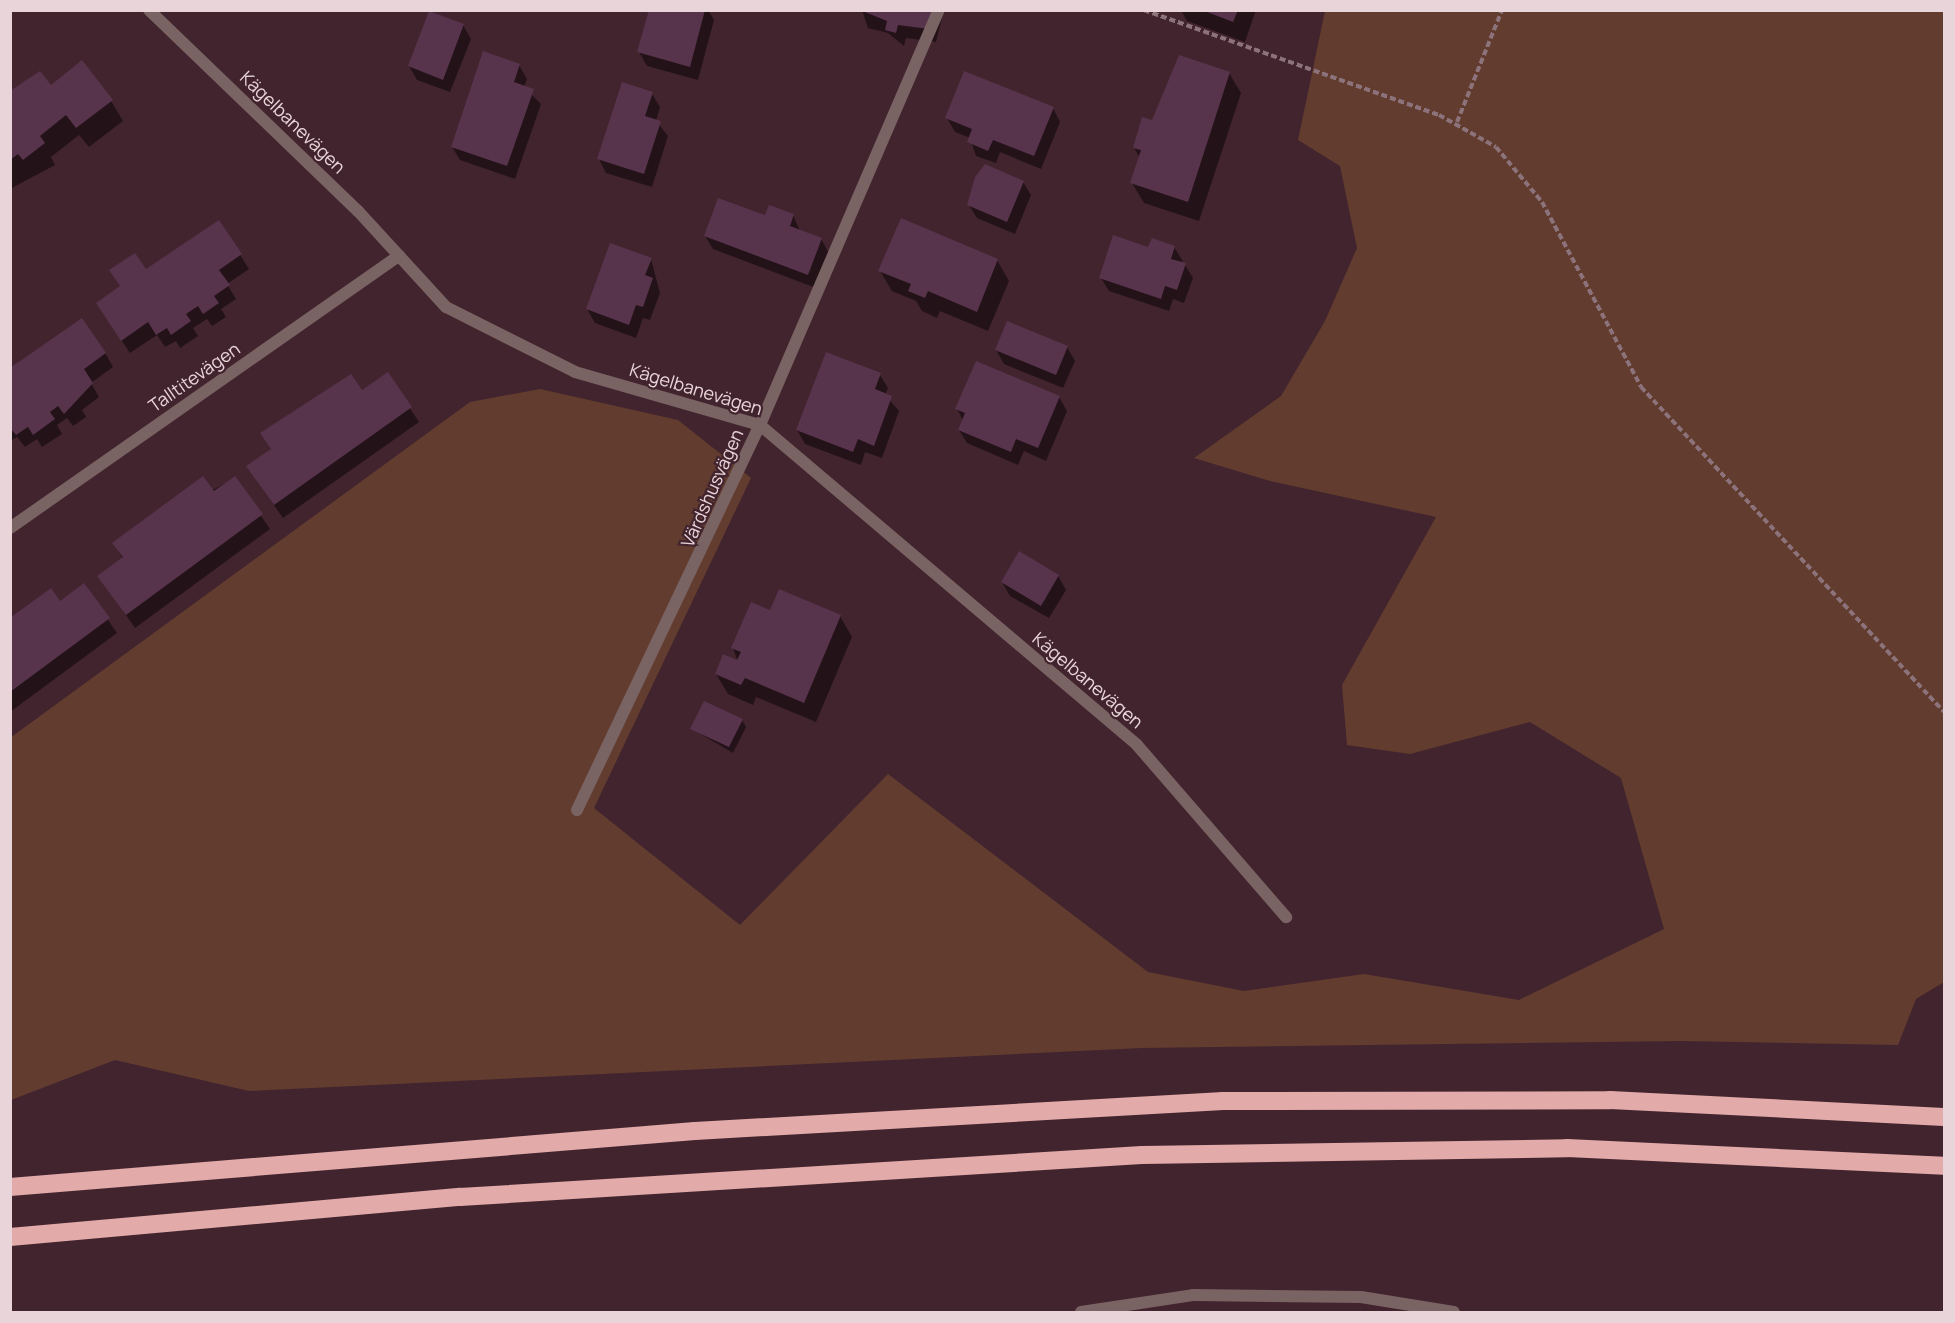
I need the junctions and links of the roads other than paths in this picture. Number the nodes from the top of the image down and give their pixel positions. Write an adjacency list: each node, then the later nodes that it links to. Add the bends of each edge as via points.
1 (149, 10): 3 (street, Kägelbanevägen)
2 (939, 10): 4 (street, Värdshusvägen)
3 (399, 256): 4 (street, Kägelbanevägen, via 446,307 575,372); 5 (street, Talltitevägen)
4 (760, 425): 6 (street, Värdshusvägen); 7 (street, Kägelbanevägen, via 1137,745)
5 (10, 528)
6 (577, 810)
7 (1286, 917)
8 (1944, 1117): 10 (highway, via 1610,1100 1223,1101 695,1131)
9 (1944, 1166): 11 (highway, via 1567,1148 1142,1155 484,1196)
10 (10, 1187)
11 (10, 1237)
12 (1081, 1312): 13 (street, via 1193,1295 1361,1297)
13 (1454, 1312)

